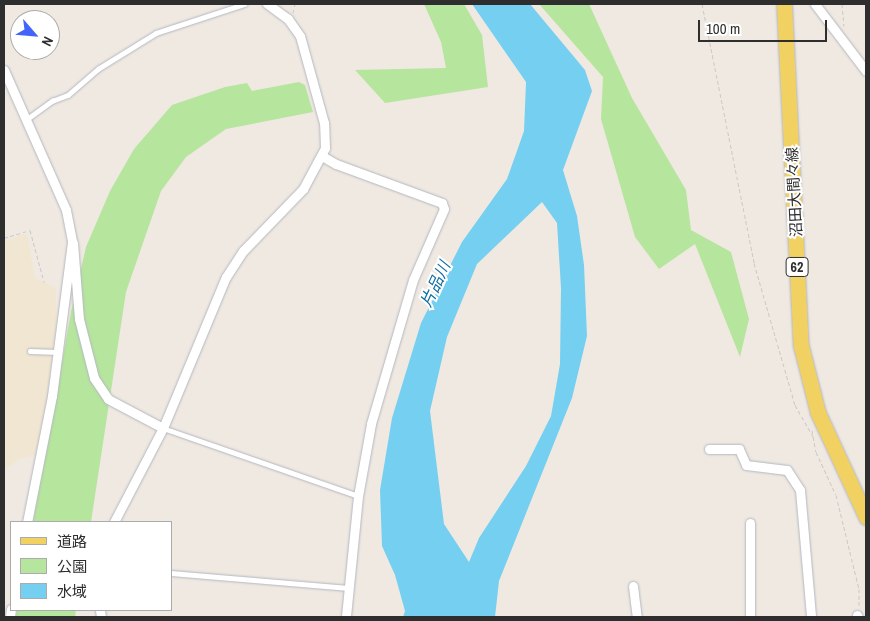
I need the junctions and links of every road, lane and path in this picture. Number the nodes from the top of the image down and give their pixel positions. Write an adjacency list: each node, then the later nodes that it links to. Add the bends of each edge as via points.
1 (244, 4): 10 (lane, via 156,33 98,69 68,95 52,101)
2 (267, 4): 11 (street, via 288,19 300,36 324,123 327,143)
3 (702, 4): 19 (path, via 754,263 795,405)
4 (784, 4): 22 (main road, 沼田大間々線 / 62, via 801,346 818,413)
5 (815, 4): 7 (street)
6 (842, 4): 7 (path, via 844,32)
7 (840, 38): 8 (street)
8 (866, 72)
9 (4, 73): 10 (street)
10 (27, 119): 13 (street, via 66,210)
11 (322, 156): 18 (street, via 303,189 244,251 226,277); 21 (street, via 442,203 444,209 413,280 392,347)
12 (4, 238): 14 (path, via 27,228 30,230)
13 (72, 242): 16 (street); 18 (street, via 76,250 79,319 94,378 108,399)
14 (44, 282)
15 (30, 351): 16 (lane)
16 (58, 352): 23 (street)
17 (811, 426): 19 (path)
18 (163, 428): 21 (lane); 24 (street)
19 (813, 436): 29 (path, via 816,452 836,495 856,575 860,598)
20 (710, 449): 33 (street, via 739,449 746,465 786,470 800,490)
21 (358, 496): 28 (street)
22 (866, 517)
23 (27, 521)
24 (115, 521)
25 (750, 524): 32 (street)
26 (172, 573): 28 (lane)
27 (633, 586): 31 (street)
28 (348, 588): 30 (street)
29 (858, 616)
30 (346, 617)
31 (637, 617)
32 (750, 617)
33 (811, 617)

